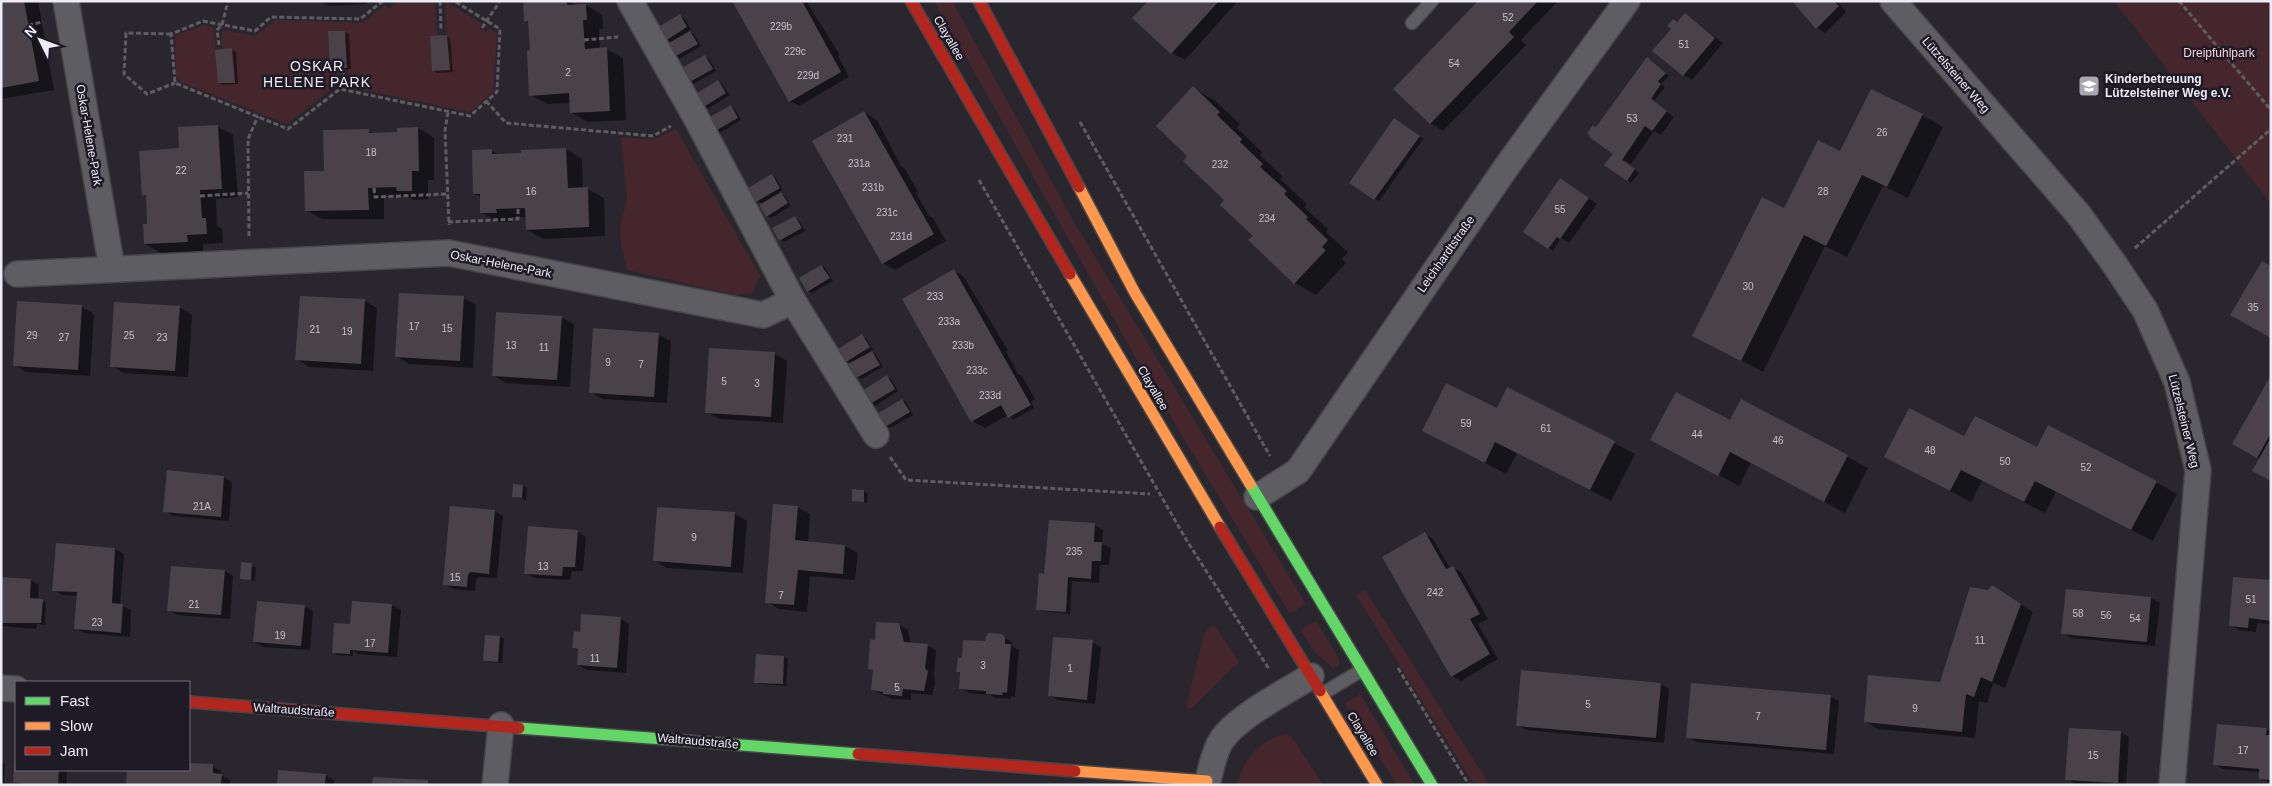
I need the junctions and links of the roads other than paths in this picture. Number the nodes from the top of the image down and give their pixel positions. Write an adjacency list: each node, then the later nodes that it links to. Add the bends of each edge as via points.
1 (66, 1): 9 (street, Oskar-Helene-Park)
2 (630, 1): 11 (street)
3 (911, 1): 15 (main road, Clayallee, via 1195,487)
4 (978, 1): 13 (main road, via 1135,293)
5 (1432, 1): 8 (lane)
6 (1627, 1): 13 (street, Leichhardtstraße, via 1507,166 1298,471)
7 (1893, 1): 24 (street, Lützelsteiner Weg, via 2079,215 2116,264 2145,310 2177,382 2198,470)
8 (1412, 24)
9 (112, 270): 10 (street, Oskar-Helene-Park); 11 (street, Oskar-Helene-Park, via 450,253 763,315)
10 (16, 274)
11 (793, 300): 12 (street)
12 (876, 435)
13 (1257, 497): 14 (main road)
14 (1362, 670): 15 (lane); 23 (main road)
15 (1316, 685): 20 (street, via 1241,721 1229,731 1220,742); 22 (main road, Clayallee)
16 (1, 688): 17 (street)
17 (15, 689)
18 (190, 702): 19 (main road, Waltraudstraße)
19 (502, 725): 20 (main road, Waltraudstraße); 21 (street)
20 (1207, 783)
21 (495, 785)
22 (1377, 785)
23 (1432, 785)
24 (2172, 785)

